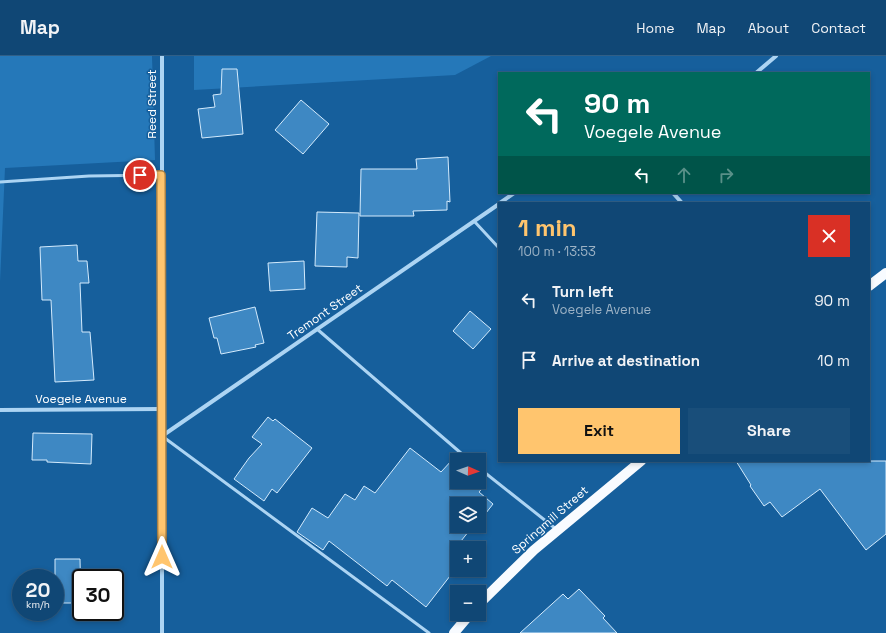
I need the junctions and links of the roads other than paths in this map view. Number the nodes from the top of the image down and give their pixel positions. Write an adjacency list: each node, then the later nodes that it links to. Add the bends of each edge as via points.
1 (162, 56): 4 (street, Reed Street)
2 (776, 56): 3 (street)
3 (757, 72)
4 (161, 175): 5 (lane, via 89,176); 16 (street, Reed Street)
5 (0, 182)
6 (512, 194): 8 (street, Tremont Street)
7 (674, 194): 9 (street)
8 (500, 202)
9 (681, 202)
10 (498, 204): 11 (street, Tremont Street)
11 (474, 221): 12 (lane); 15 (street, Tremont Street)
12 (498, 247)
13 (885, 276): 14 (main road)
14 (870, 285)
15 (318, 329): 18 (street, Tremont Street); 19 (lane)
16 (162, 409): 17 (street, Voegele Avenue); 18 (street, Reed Street)
17 (0, 410)
18 (162, 436): 25 (street, Reed Street); 26 (lane)
19 (461, 453)
20 (640, 462): 22 (main road, Springmill Street)
21 (486, 474): 22 (lane)
22 (557, 530): 23 (main road, Springmill Street)
23 (486, 597)
24 (464, 621): 27 (main road)
25 (162, 633)
26 (429, 633)
27 (454, 633)

